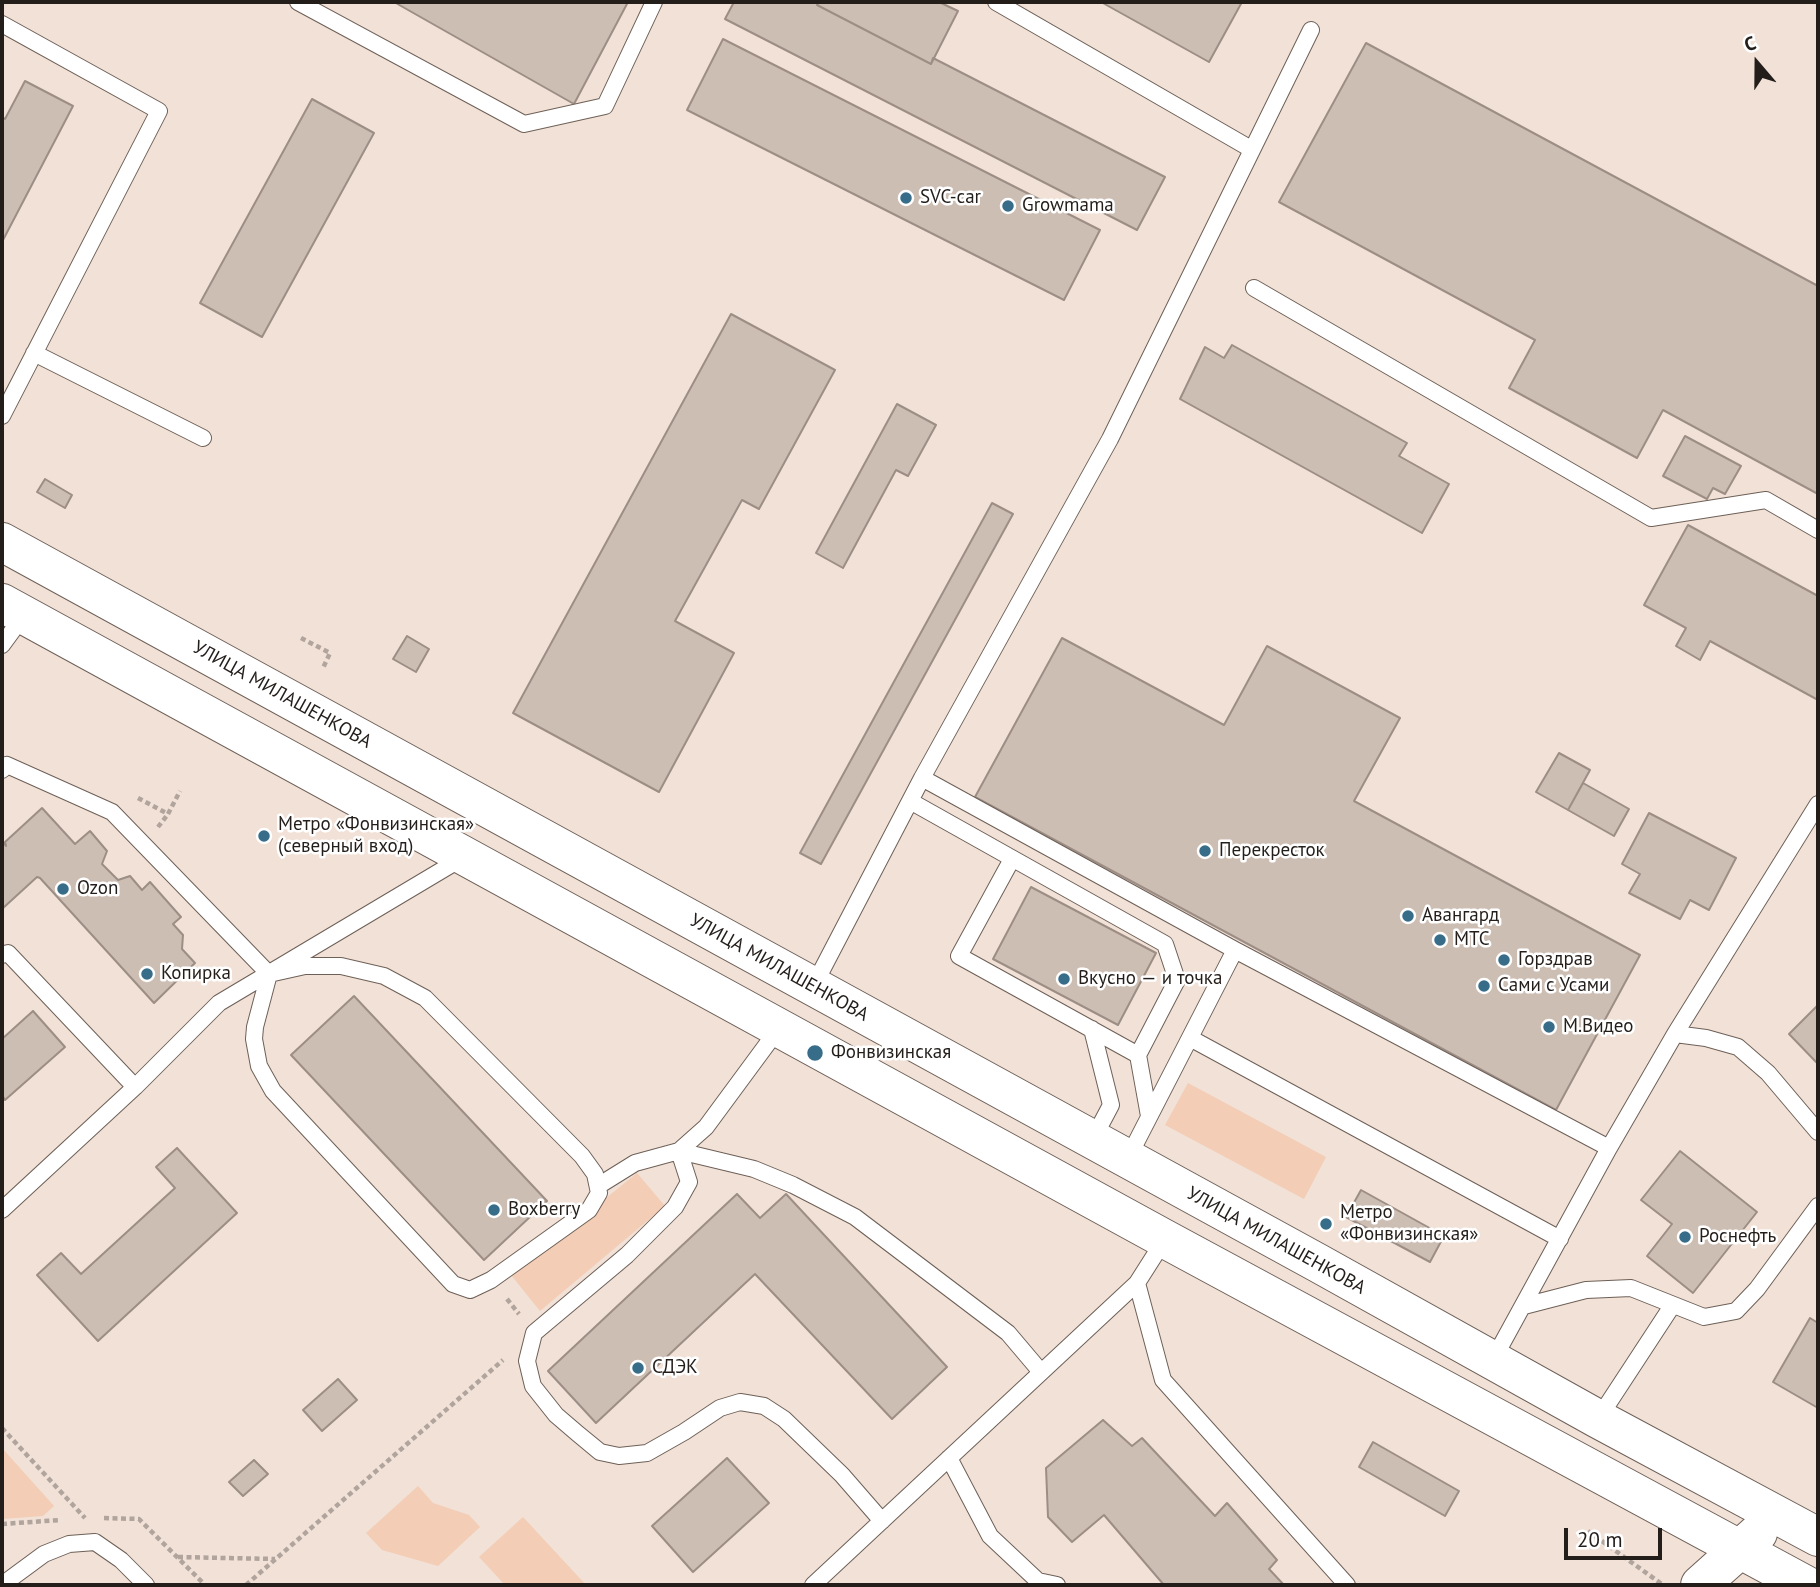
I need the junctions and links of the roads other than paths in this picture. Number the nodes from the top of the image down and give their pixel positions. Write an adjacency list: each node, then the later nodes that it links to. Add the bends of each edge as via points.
1 (298, 2): 2 (lane, via 524,124 605,106)
2 (654, 2)
3 (996, 2): 6 (lane)
4 (2, 24): 8 (lane, via 159,111)
5 (1311, 30): 6 (lane)
6 (1251, 149): 16 (lane, via 1110,439)
7 (1254, 288): 11 (lane, via 1651,518 1766,500)
8 (34, 353): 9 (lane); 10 (lane)
9 (2, 416)
10 (203, 439)
11 (1818, 530)
12 (2, 542): 24 (main road, УЛИЦА МИЛАШЕНКОВА)
13 (13, 609): 14 (lane); 19 (main road)
14 (2, 645)
15 (2, 770): 23 (lane, via 7,765 112,812)
16 (922, 778): 17 (lane); 21 (lane)
17 (910, 801): 20 (lane); 24 (lane)
18 (1818, 804): 27 (lane)
19 (466, 857): 23 (lane); 25 (main road)
20 (1012, 859): 26 (lane, via 959,956); 29 (lane, via 1165,944 1177,980)
21 (1235, 950): 28 (lane); 34 (lane)
22 (2, 955): 30 (lane, via 8,953)
23 (270, 974): 30 (lane, via 219,1003); 37 (lane, via 305,966 341,966 384,976 425,998 582,1156); 37 (lane, via 254,1039 259,1066 273,1091 453,1284 470,1290 491,1280 589,1209)
24 (813, 987): 33 (main road, УЛИЦА МИЛАШЕНКОВА)
25 (779, 1028): 35 (lane, via 706,1127); 40 (main road)
26 (1092, 1029): 29 (lane); 33 (lane, via 1111,1105)
27 (1675, 1034): 32 (lane, via 1738,1047 1768,1073); 34 (lane)
28 (1190, 1038): 31 (lane); 41 (lane)
29 (1138, 1055): 31 (lane)
30 (135, 1087): 39 (lane)
31 (1149, 1116): 36 (lane)
32 (1818, 1132)
33 (1092, 1141): 36 (main road, УЛИЦА МИЛАШЕНКОВА)
34 (1609, 1148): 41 (lane)
35 (679, 1151): 37 (lane, via 635,1163); 46 (lane, via 754,1169 855,1217 1008,1333); 50 (lane, via 689,1182 675,1207 627,1255 534,1333 527,1361 533,1386 555,1415 600,1452 619,1456 647,1453 720,1408 740,1402 764,1406 784,1419 842,1475)
36 (1127, 1160): 45 (main road, УЛИЦА МИЛАШЕНКОВА)
37 (598, 1186)
38 (1818, 1206): 44 (lane, via 1736,1311 1704,1317)
39 (2, 1210)
40 (1166, 1239): 42 (lane); 52 (main road)
41 (1560, 1239): 43 (lane)
42 (1137, 1283): 46 (lane); 57 (lane, via 1163,1380)
43 (1524, 1306): 44 (lane, via 1586,1290 1631,1288); 45 (lane)
44 (1672, 1306): 47 (lane)
45 (1493, 1360): 47 (main road, УЛИЦА МИЛАШЕНКОВА)
46 (1041, 1372): 48 (lane)
47 (1598, 1419): 49 (main road, УЛИЦА МИЛАШЕНКОВА)
48 (949, 1458): 50 (lane); 56 (lane, via 990,1536 1038,1581)
49 (1778, 1515): 51 (main road, УЛИЦА МИЛАШЕНКОВА); 52 (main road)
50 (881, 1521): 55 (lane)
51 (1818, 1537)
52 (1740, 1550): 58 (main road); 59 (main road)
53 (2, 1585): 54 (lane, via 44,1554 69,1544 95,1542)
54 (146, 1585)
55 (813, 1585)
56 (1057, 1585)
57 (1346, 1585)
58 (1700, 1585)
59 (1805, 1585)

